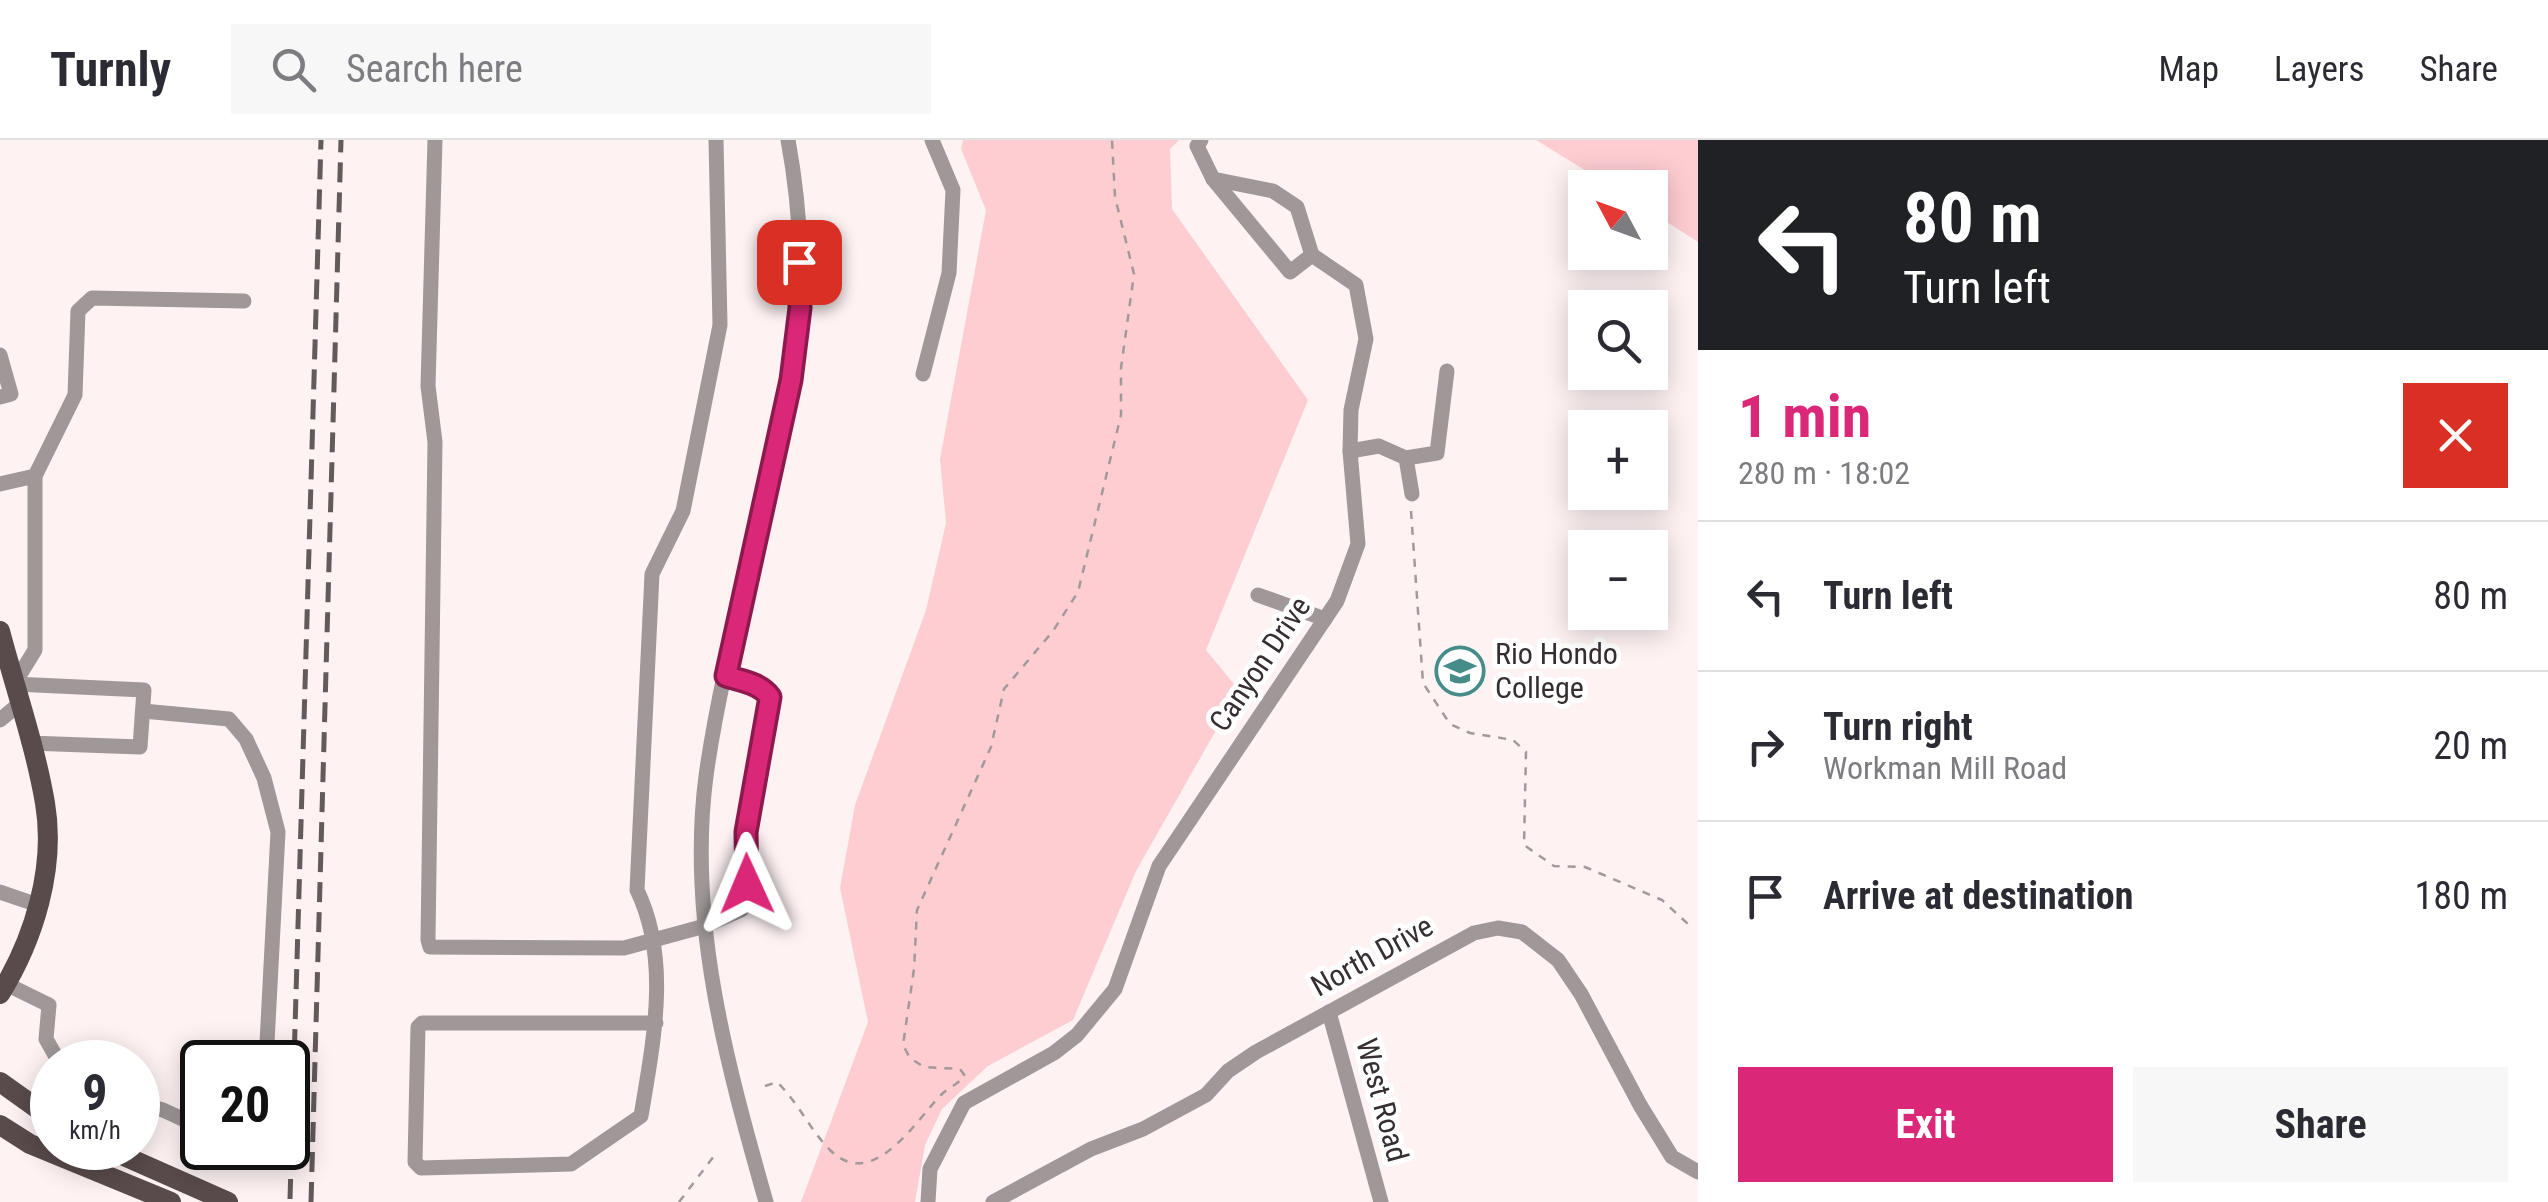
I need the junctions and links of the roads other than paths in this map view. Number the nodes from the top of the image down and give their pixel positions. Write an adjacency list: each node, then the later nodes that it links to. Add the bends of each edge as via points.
1 (435, 140): 29 (street, via 428,940 435,949 624,948)
2 (716, 140): 29 (street, via 720,326 683,510 652,574 637,890)
3 (788, 140): 21 (street, via 800,308 788,397)
4 (932, 140): 11 (street, via 953,190 950,273)
5 (1201, 140): 6 (street, via 1197,146)
6 (1213, 179): 7 (street, via 1273,191 1297,207); 7 (street, via 1290,272)
7 (1312, 255): 13 (street, Canyon Drive, via 1356,285 1366,339)
8 (244, 301): 15 (street, via 92,298 78,311 75,394)
9 (0, 355): 12 (street, via 11,394)
10 (1448, 371): 14 (street, via 1438,453)
11 (923, 374)
12 (0, 397)
13 (1350, 451): 14 (street, via 1379,446); 19 (street, Canyon Drive, via 1358,544)
14 (1406, 458): 17 (street)
15 (35, 476): 16 (street); 22 (street, via 35,650)
16 (0, 484)
17 (1412, 494)
18 (1258, 595): 19 (street)
19 (1325, 619): 43 (street, Canyon Drive, via 1158,866 1115,989 1054,1052 964,1103 930,1169)
20 (0, 631): 22 (main road)
21 (726, 676): 28 (street, via 706,778); 28 (street, via 770,697 746,832 748,902)
22 (16, 694): 23 (street, via 143,690); 24 (street); 25 (main road)
23 (143, 711): 25 (street, via 140,746); 34 (street, via 228,719 264,778 278,832)
24 (0, 720)
25 (29, 743): 27 (main road, via 46,804 48,848)
26 (0, 892): 27 (street)
27 (38, 905): 30 (main road)
28 (706, 926): 29 (street); 42 (street, via 713,992)
29 (653, 942): 32 (street)
30 (3, 989): 33 (street, via 49,1006)
31 (1329, 1012): 39 (street, North Drive, via 1474,933 1522,932 1558,960 1672,1157); 44 (street, North Drive, via 1256,1052 1206,1095); 45 (street, West Road)
32 (656, 1023): 32 (street, via 642,1116 571,1164 421,1168 415,1162 420,1024)
33 (47, 1040)
34 (267, 1040)
35 (0, 1082): 36 (main road)
36 (30, 1103)
37 (0, 1125): 40 (main road)
38 (156, 1170): 41 (main road)
39 (1698, 1172)
40 (170, 1202)
41 (228, 1202)
42 (766, 1202)
43 (928, 1202)
44 (993, 1202)
45 (1382, 1202)

